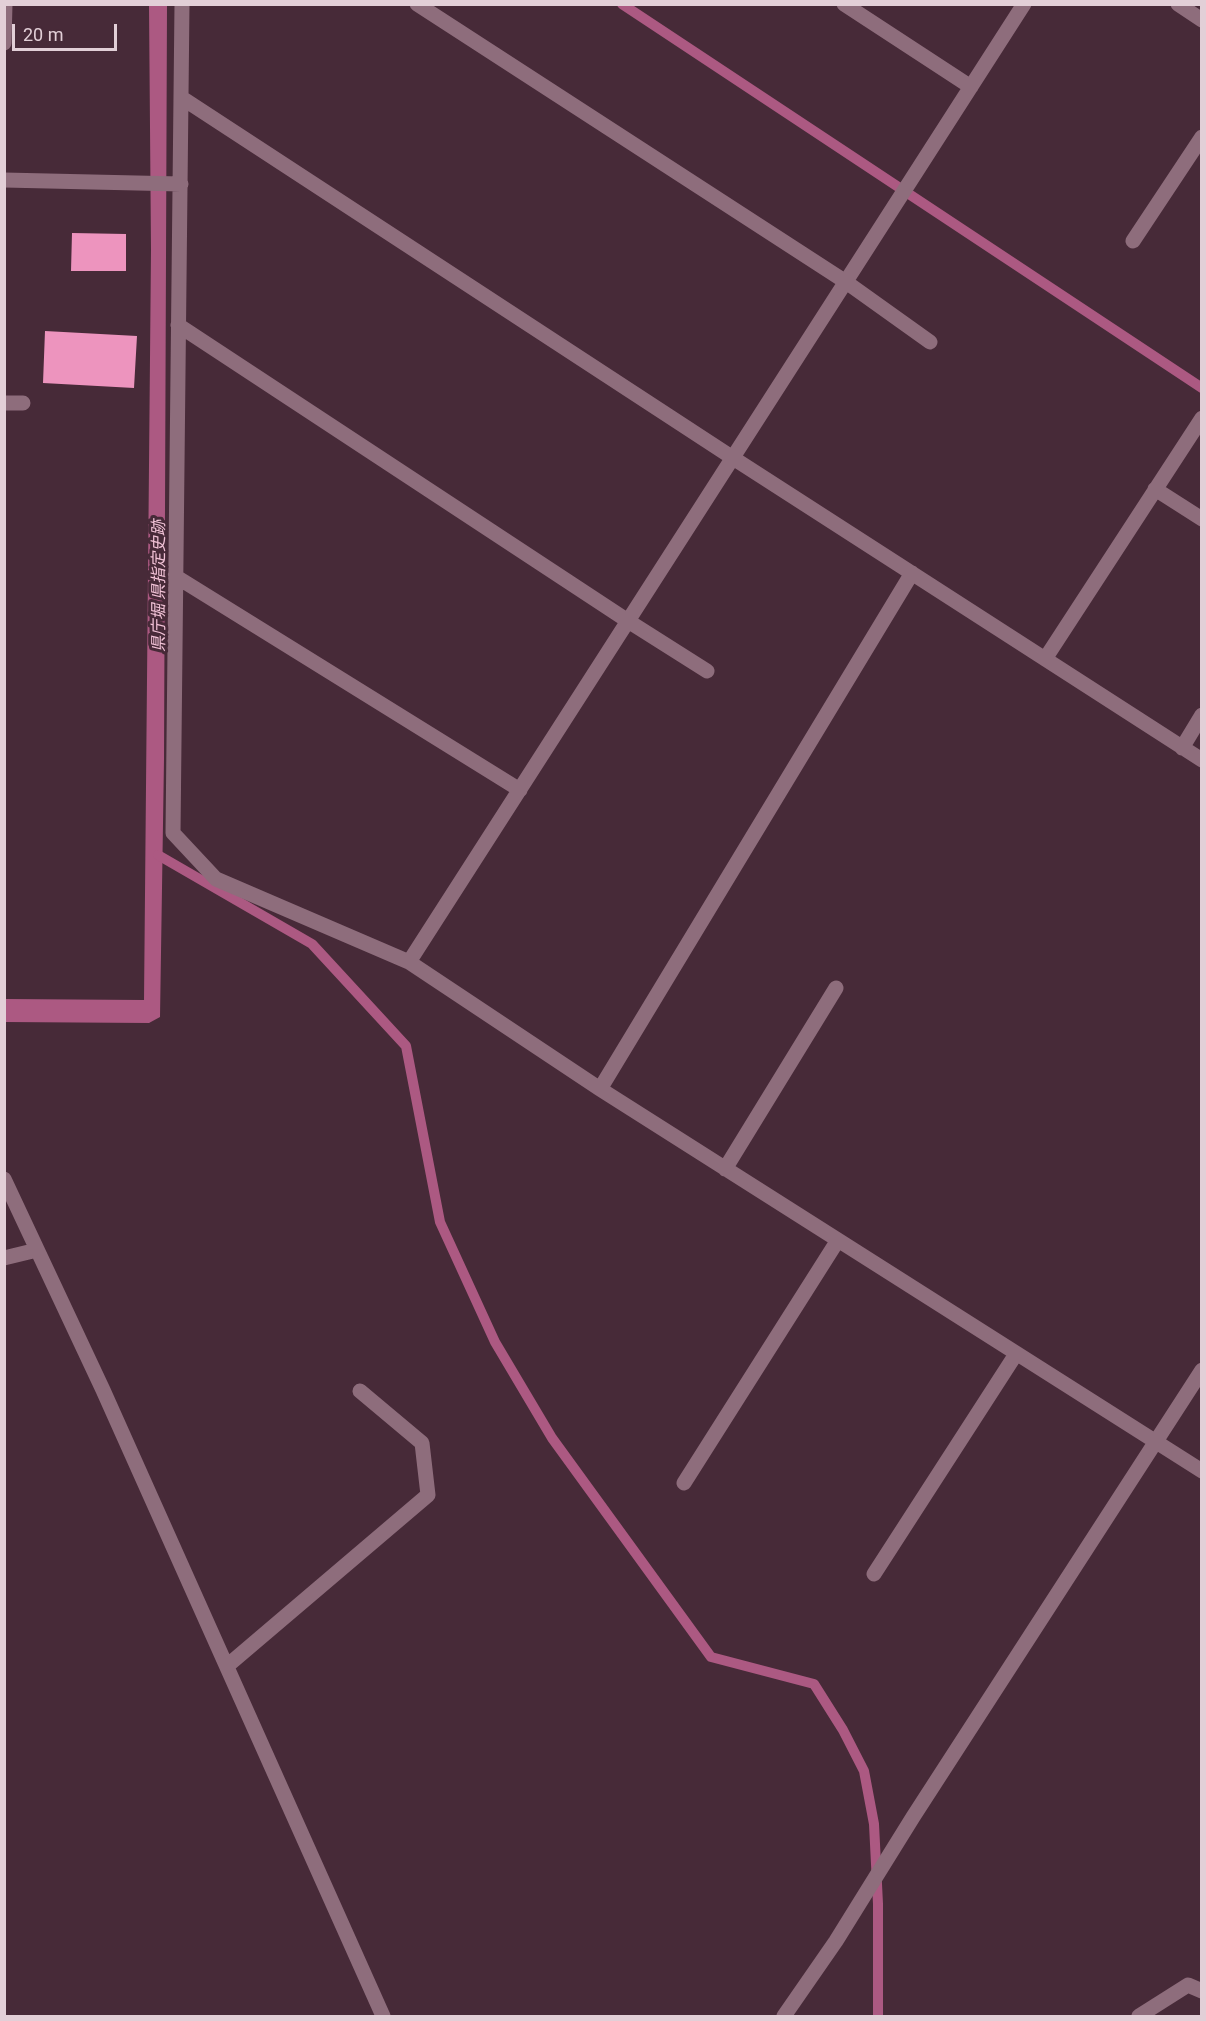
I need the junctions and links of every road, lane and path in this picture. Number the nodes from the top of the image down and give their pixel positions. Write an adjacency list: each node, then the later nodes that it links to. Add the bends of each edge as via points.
1 (5, 4): 8 (street)
2 (182, 4): 10 (street)
3 (417, 4): 15 (street)
4 (844, 4): 9 (street)
5 (1024, 4): 9 (street)
6 (1178, 4): 7 (street)
7 (1202, 20)
8 (4, 43)
9 (971, 87): 15 (street)
10 (182, 98): 13 (street); 21 (street)
11 (1202, 136): 14 (street)
12 (4, 180): 13 (street)
13 (180, 184): 16 (street)
14 (1133, 241)
15 (846, 282): 17 (street); 21 (street)
16 (178, 325): 25 (street); 26 (street)
17 (930, 342)
18 (4, 403): 19 (street)
19 (23, 403)
20 (1202, 418): 22 (street)
21 (733, 458): 24 (street); 26 (street)
22 (1155, 489): 23 (street); 27 (street)
23 (1202, 519)
24 (912, 573): 27 (street); 35 (street)
25 (175, 576): 32 (street); 33 (street, via 173,833 216,879)
26 (628, 621): 28 (street); 32 (street)
27 (1045, 659): 30 (street)
28 (706, 670)
29 (1202, 715): 30 (street)
30 (1182, 748): 31 (street)
31 (1202, 760)
32 (520, 790): 33 (street)
33 (409, 962): 35 (street)
34 (836, 988): 36 (street)
35 (600, 1089): 36 (street)
36 (725, 1169): 38 (street)
37 (4, 1179): 39 (street)
38 (838, 1240): 41 (street); 46 (street)
39 (38, 1250): 40 (street); 48 (street)
40 (4, 1258)
41 (1016, 1354): 44 (street); 47 (street)
42 (1202, 1370): 44 (street)
43 (360, 1391): 48 (street, via 422,1443 428,1495)
44 (1156, 1442): 45 (street); 51 (street)
45 (1202, 1471)
46 (684, 1483)
47 (874, 1574)
48 (227, 1666): 50 (street)
49 (1202, 1991): 52 (street, via 1188,1985)
50 (383, 2016)
51 (784, 2016)
52 (1139, 2016)

